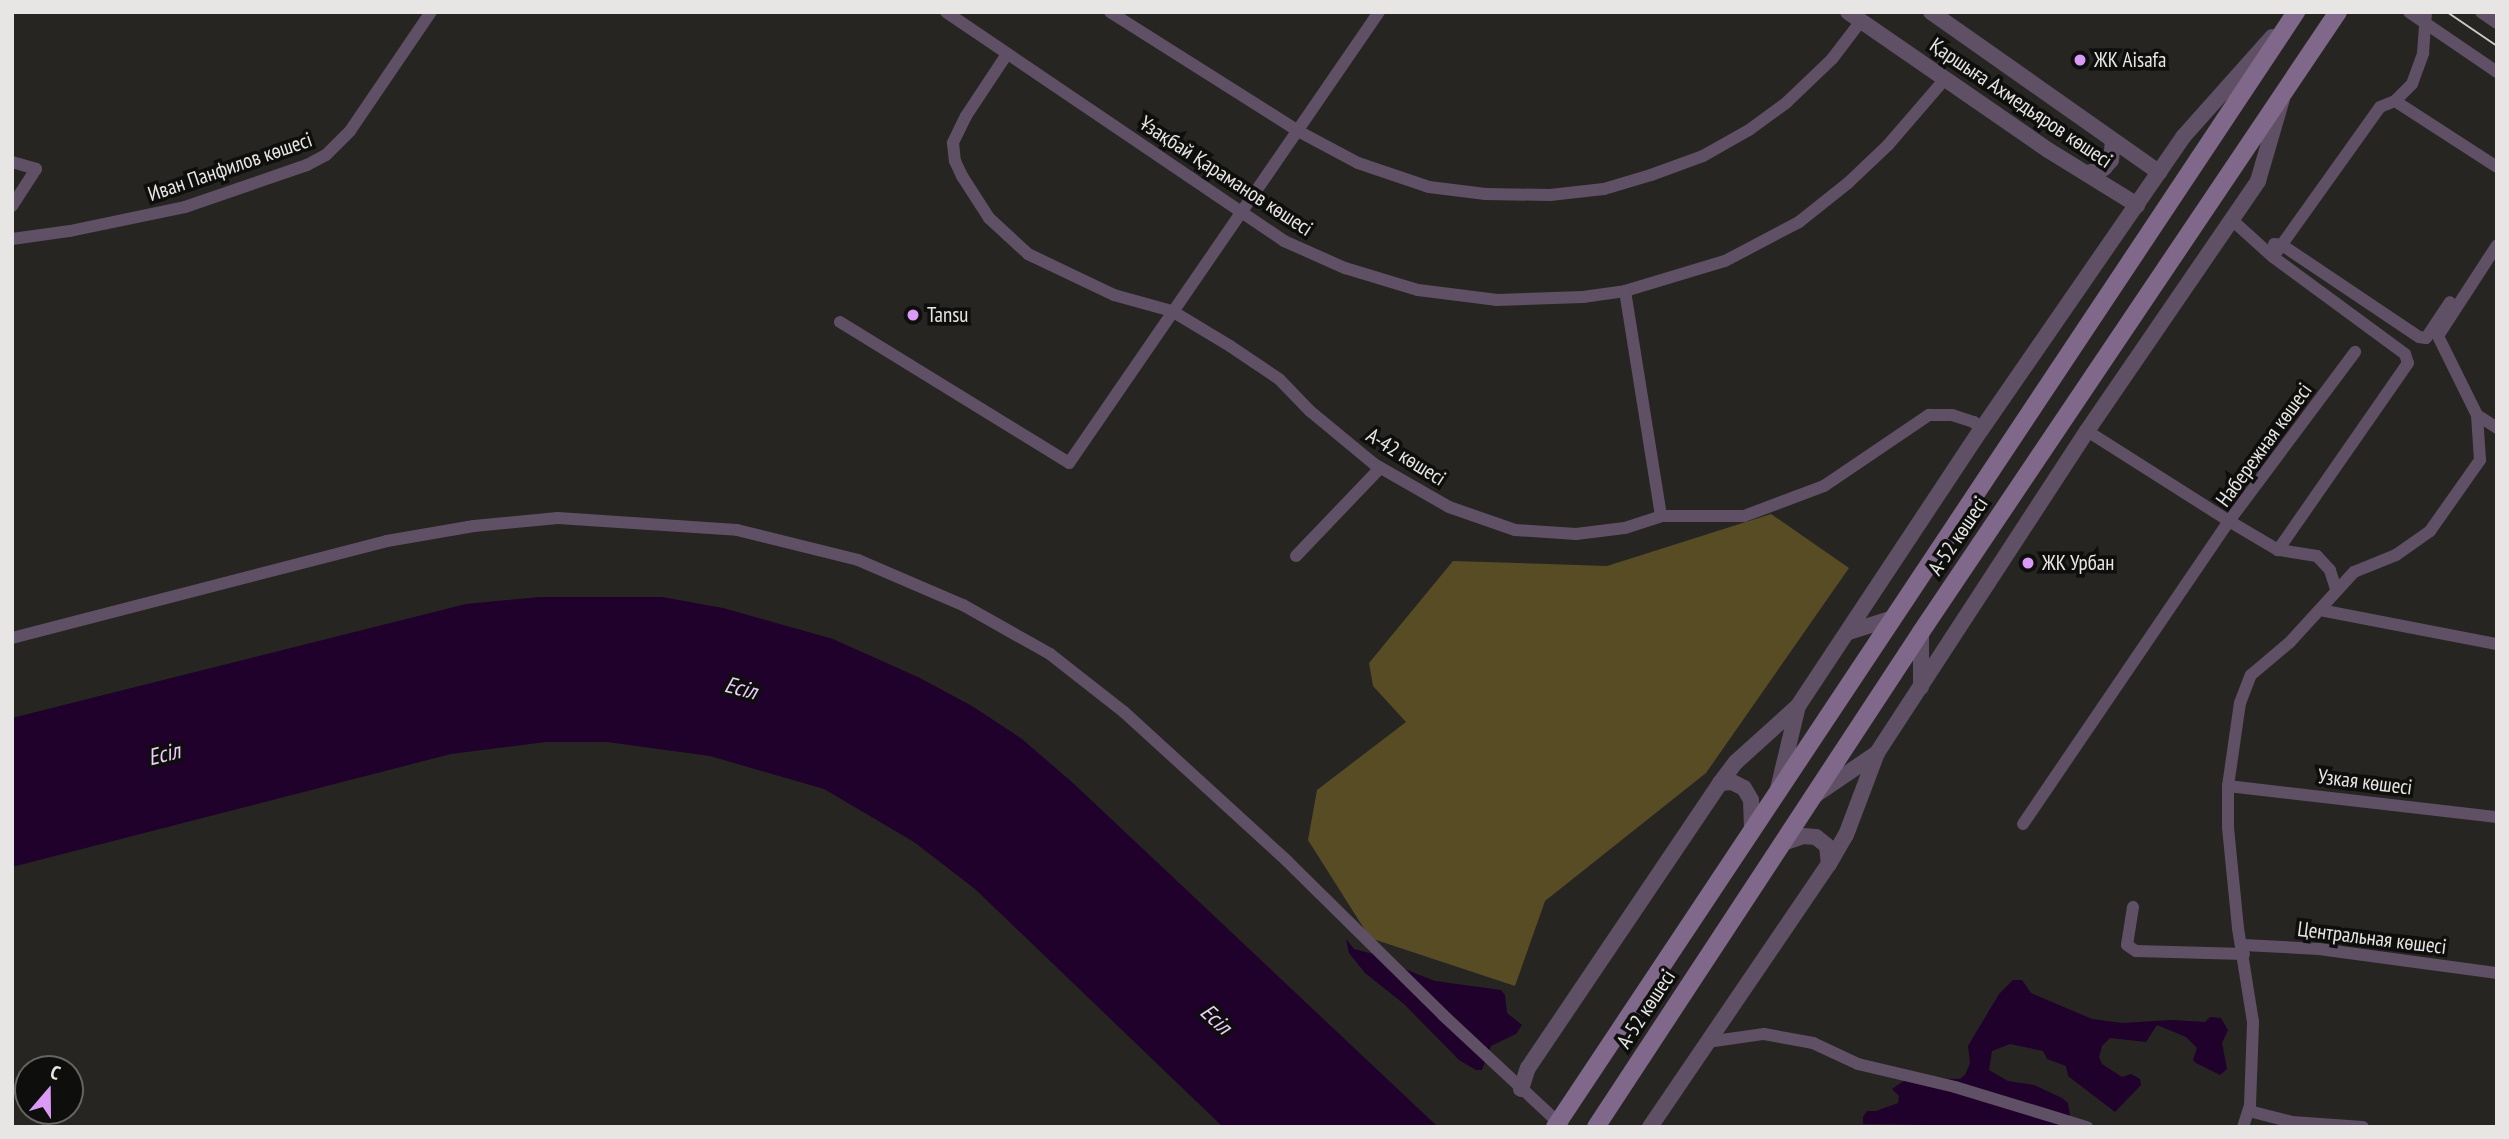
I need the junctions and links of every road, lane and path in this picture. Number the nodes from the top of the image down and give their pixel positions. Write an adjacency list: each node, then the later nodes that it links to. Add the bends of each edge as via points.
1 (431, 12): 28 (street, Иван Панфилов көшесі, via 350,131 326,155 184,206 116,223)
2 (946, 12): 9 (street, Ұзақбай Қараманов көшесі)
3 (1110, 12): 17 (street)
4 (1379, 12): 17 (street)
5 (1931, 12): 18 (street, Қаршыға Ахмедьяров көшесі, via 2103,130)
6 (2294, 12): 21 (street, via 2183,137); 48 (main road, А-52 көшесі)
7 (2338, 12): 15 (main road, А-52 көшесі)
8 (2409, 12): 11 (street)
9 (962, 17): 12 (street, Ұзақбай Қараманов көшесі)
10 (1855, 17): 14 (street, Қаршыға Ахмедьяров көшесі); 17 (street, via 1832,59 1786,103 1749,130 1703,156 1604,189 1550,195 1429,187 1358,163)
11 (2425, 17): 13 (street); 16 (street, via 2423,53 2412,84)
12 (1007, 54): 25 (street, Ұзақбай Қараманов көшесі); 34 (street, А-42 көшесі, via 953,143 961,176 989,218 1028,254 1114,295)
13 (2497, 72)
14 (1945, 79): 22 (street, Қаршыға Ахмедьяров көшесі); 33 (street, Ұзақбай Қараманов көшесі, via 1880,152 1798,222 1725,261)
15 (2283, 94): 26 (street, via 2258,181); 50 (main road, А-52 көшесі)
16 (2395, 101): 20 (street); 30 (street, via 2380,107)
17 (1298, 131): 25 (street)
18 (2113, 142): 21 (street, Қаршыға Ахмедьяров көшесі); 22 (street, via 2111,160 2104,168)
19 (12, 162): 24 (street, via 36,169)
20 (2497, 167)
21 (2159, 172): 23 (street)
22 (2088, 173): 23 (street, Қаршыға Ахмедьяров көшесі)
23 (2137, 205): 39 (street)
24 (12, 206)
25 (1244, 213): 33 (street, Ұзақбай Қараманов көшесі, via 1284,241 1345,268 1418,290 1497,300); 34 (street)
26 (2232, 220): 29 (street); 40 (street)
27 (2497, 233): 30 (street, via 2426,338)
28 (12, 239)
29 (2256, 242): 30 (street); 32 (street)
30 (2281, 245): 32 (street)
31 (2497, 245): 37 (street, via 2438,336)
32 (2273, 257): 44 (street, via 2405,354 2408,362)
33 (1625, 291): 42 (street)
34 (1171, 311): 35 (street, via 1069,463); 41 (street, А-42 көшесі, via 1279,379 1310,411)
35 (840, 322)
36 (2356, 352): 43 (street, Набережная көшесі)
37 (2477, 415): 38 (street); 46 (street, via 2480,460 2430,531 2396,555 2354,572)
38 (2497, 428)
39 (1981, 430): 42 (street, А-42 көшесі, via 1974,422 1952,415 1929,415 1824,486 1744,516); 49 (street)
40 (2087, 431): 43 (street); 53 (street)
41 (1380, 468): 42 (street, А-42 көшесі, via 1450,507 1516,530 1576,534 1625,528); 45 (street)
42 (1661, 516)
43 (2229, 521): 44 (street, Набережная көшесі); 61 (street)
44 (2278, 550): 46 (street, Набережная көшесі, via 2318,556 2330,570)
45 (1296, 556)
46 (2336, 589): 47 (street)
47 (2320, 610): 52 (street); 57 (street, via 2251,675 2236,723)
48 (1894, 618): 49 (street); 58 (main road, А-52 көшесі)
49 (1849, 632): 54 (street)
50 (1921, 632): 53 (street); 59 (main road, А-52 көшесі)
51 (12, 638): 69 (street, via 387,541 558,518 737,530 858,560 963,605 1039,648 1124,712 1287,861)
52 (2497, 644)
53 (1921, 687): 55 (street)
54 (1798, 706): 56 (street, via 1735,762); 58 (street)
55 (1877, 752): 59 (street); 64 (street, via 1846,835)
56 (1720, 783): 62 (street, via 1744,788 1751,800); 69 (street, via 1528,1068)
57 (2228, 786): 60 (street, Узкая көшесі); 66 (street, via 2228,827)
58 (1778, 790): 62 (main road, А-52 көшесі)
59 (1812, 797): 63 (main road, А-52 көшесі)
60 (2497, 817)
61 (2024, 824)
62 (1752, 829): 71 (main road, А-52 көшесі)
63 (1783, 843): 64 (street, via 1816,837 1827,846); 73 (main road, А-52 көшесі)
64 (1829, 864): 68 (street)
65 (2133, 907): 66 (street, Центральная көшесі, via 2127,945 2136,951)
66 (2244, 950): 67 (street, Центральная көшесі, via 2319,949); 70 (street, via 2253,1022)
67 (2497, 974)
68 (1707, 1042): 74 (street); 75 (street, via 1764,1034 1813,1044 1858,1064 1955,1087)
69 (1521, 1089): 72 (street)
70 (2249, 1111): 76 (street); 77 (street, via 2292,1122)
71 (1555, 1127)
72 (1563, 1127)
73 (1596, 1127)
74 (1650, 1127)
75 (2087, 1127)
76 (2243, 1127)
77 (2363, 1127)

